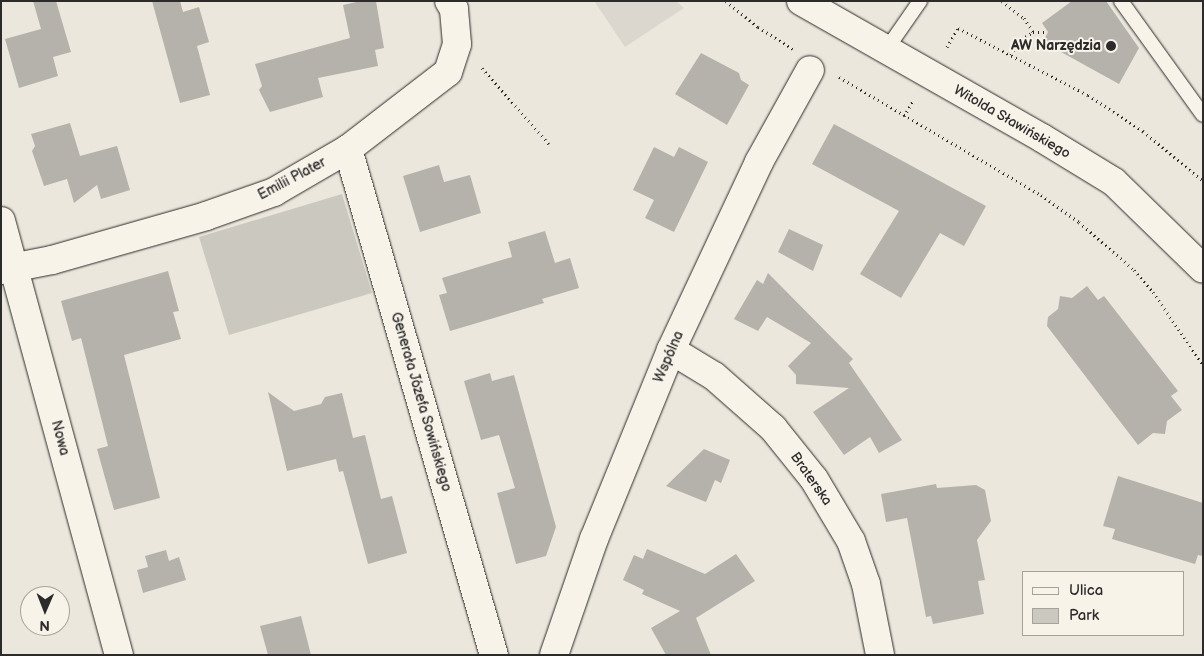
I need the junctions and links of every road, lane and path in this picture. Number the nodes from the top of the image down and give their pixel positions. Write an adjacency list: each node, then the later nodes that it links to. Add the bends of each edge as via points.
1 (449, 1): 19 (street, Emilii Plater, via 454,9 457,44 448,72)
2 (726, 1): 12 (path)
3 (801, 1): 10 (street, Witolda Sławińskiego)
4 (920, 1): 10 (lane)
5 (1002, 1): 7 (path, via 1024,18)
6 (1120, 1): 16 (lane)
7 (1033, 32): 8 (path); 11 (path, via 1017,42)
8 (1046, 32)
9 (947, 47): 11 (path, via 958,28)
10 (886, 50): 23 (street, Witolda Sławińskiego, via 1114,182)
11 (1011, 55): 20 (path, via 1088,95 1143,131)
12 (805, 62): 24 (street, Wspólna)
13 (482, 68): 18 (path)
14 (836, 75): 17 (path)
15 (913, 101): 17 (path)
16 (1203, 114)
17 (904, 116): 25 (path, via 1042,195 1078,222 1134,270 1179,326)
18 (549, 144)
19 (348, 149): 22 (street, Emilii Plater, via 274,192 232,207); 27 (street, Generała Józefa Sowińskiego)
20 (1203, 181)
21 (1, 221): 22 (street, Nowa)
22 (8, 269): 26 (street, Nowa)
23 (1203, 269)
24 (671, 350): 28 (street, Wspólna, via 594,539); 29 (street, Braterska, via 714,376 773,428 814,479 851,541 866,584)
25 (1203, 365)
26 (119, 655)
27 (494, 655)
28 (554, 655)
29 (880, 655)

